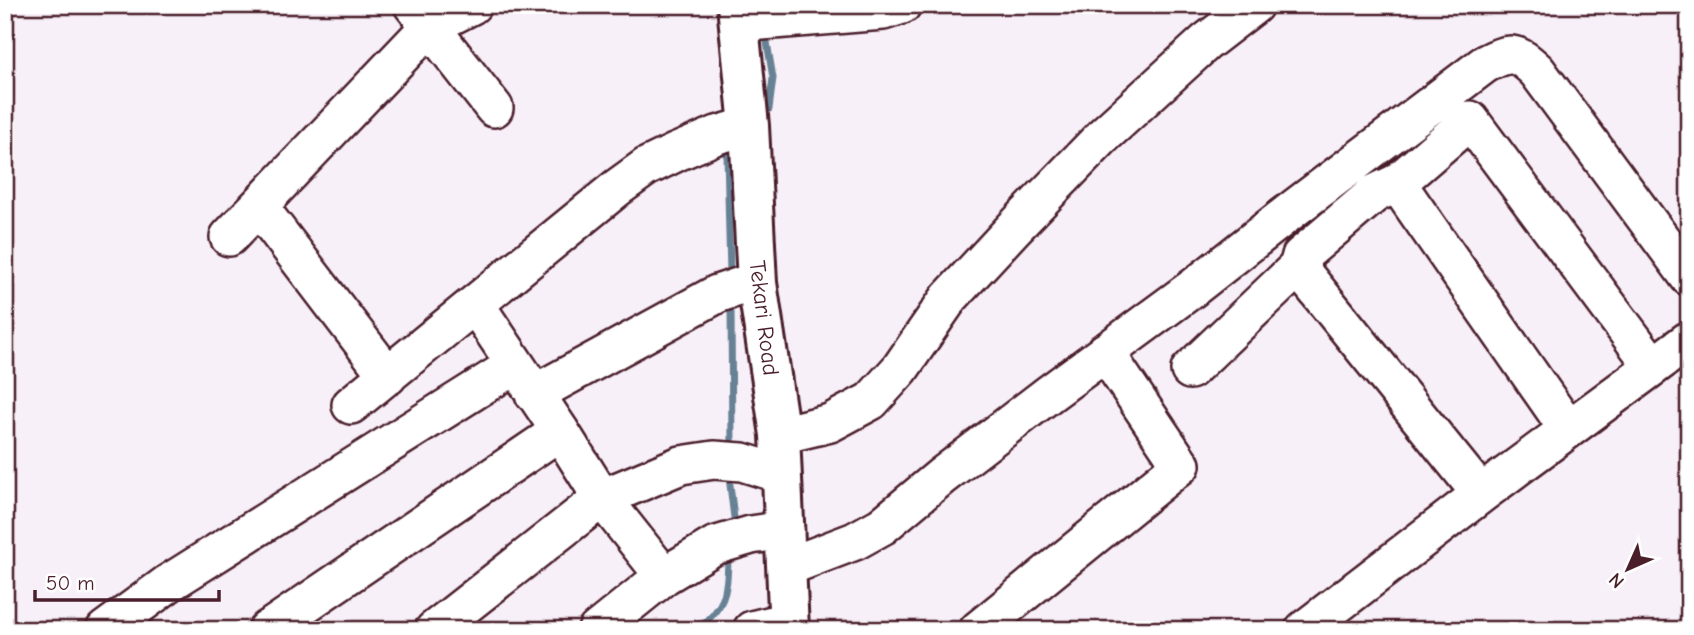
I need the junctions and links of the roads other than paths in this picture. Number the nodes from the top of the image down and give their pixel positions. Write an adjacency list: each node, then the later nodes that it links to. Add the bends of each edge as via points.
1 (472, 5): 5 (street)
2 (902, 5): 4 (street, via 883,11)
3 (1254, 5): 24 (street, via 1104,135 949,298 901,369 872,401 830,422)
4 (738, 14): 7 (highway, Tekari Road)
5 (421, 16): 6 (street); 10 (street)
6 (494, 108)
7 (749, 126): 13 (highway, Tekari Road); 14 (street, via 646,167)
8 (1397, 183): 11 (street, via 1374,194 1301,256); 17 (street, via 1470,120); 22 (street)
9 (269, 220): 19 (street)
10 (229, 237)
11 (1298, 267): 18 (street); 26 (street)
12 (1689, 277): 16 (street, via 1537,71 1524,59 1501,56)
13 (757, 284): 20 (street, via 717,294); 24 (highway, Tekari Road)
14 (475, 304): 19 (street); 20 (street)
15 (1689, 340): 17 (street)
16 (1105, 352): 29 (street, via 882,526); 37 (street, via 1181,465)
17 (1653, 366): 22 (street)
18 (1190, 370)
19 (388, 376): 21 (street)
20 (525, 379): 23 (street); 32 (street, via 169,583)
21 (351, 405)
22 (1568, 429): 26 (street)
23 (560, 431): 27 (street); 33 (street)
24 (780, 435): 25 (highway, Tekari Road)
25 (781, 474): 27 (street, via 742,462 714,460 681,466); 28 (highway, Tekari Road)
26 (1481, 494): 38 (street)
27 (602, 498): 30 (street); 34 (street)
28 (785, 530): 29 (highway, Tekari Road); 30 (street, via 714,546)
29 (787, 568): 31 (highway, Tekari Road)
30 (664, 576): 35 (street)
31 (789, 625): 36 (street)
32 (106, 630)
33 (267, 630)
34 (434, 630)
35 (597, 630)
36 (752, 630)
37 (978, 630)
38 (1304, 630)

